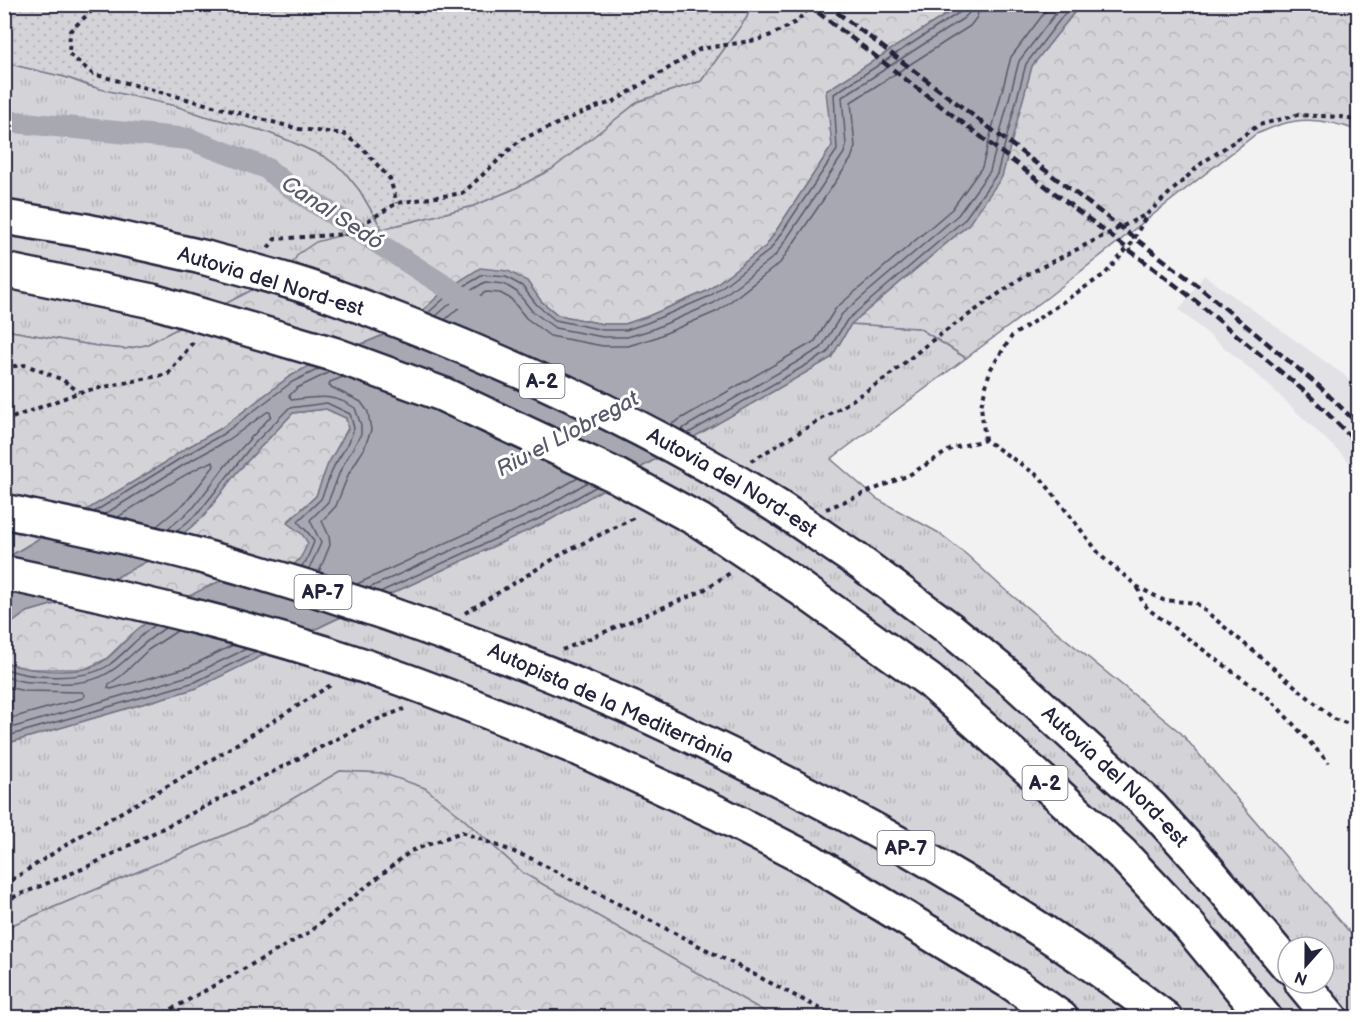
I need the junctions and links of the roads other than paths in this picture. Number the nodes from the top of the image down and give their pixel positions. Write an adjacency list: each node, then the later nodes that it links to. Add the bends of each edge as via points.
1 (4, 217): 5 (highway, Autovia del Nord-est / A-2, bridge, via 202,257 309,288 538,379 677,449 767,501 858,561 1016,683 1152,808)
2 (4, 270): 9 (highway, A-2, bridge, via 152,301 333,354 442,394 617,476 700,521 930,681 1122,854 1184,920)
3 (4, 511): 8 (highway, Autopista de la Mediterrània / AP-7, bridge, via 196,555 322,591 476,644 631,708 835,807 946,871)
4 (4, 573): 7 (highway, AP-7, bridge, via 268,636 395,676 582,750 811,861)
5 (1276, 952)
6 (1312, 995): 10 (highway)
7 (1061, 1017)
8 (1165, 1017)
9 (1265, 1017)
10 (1331, 1017)

